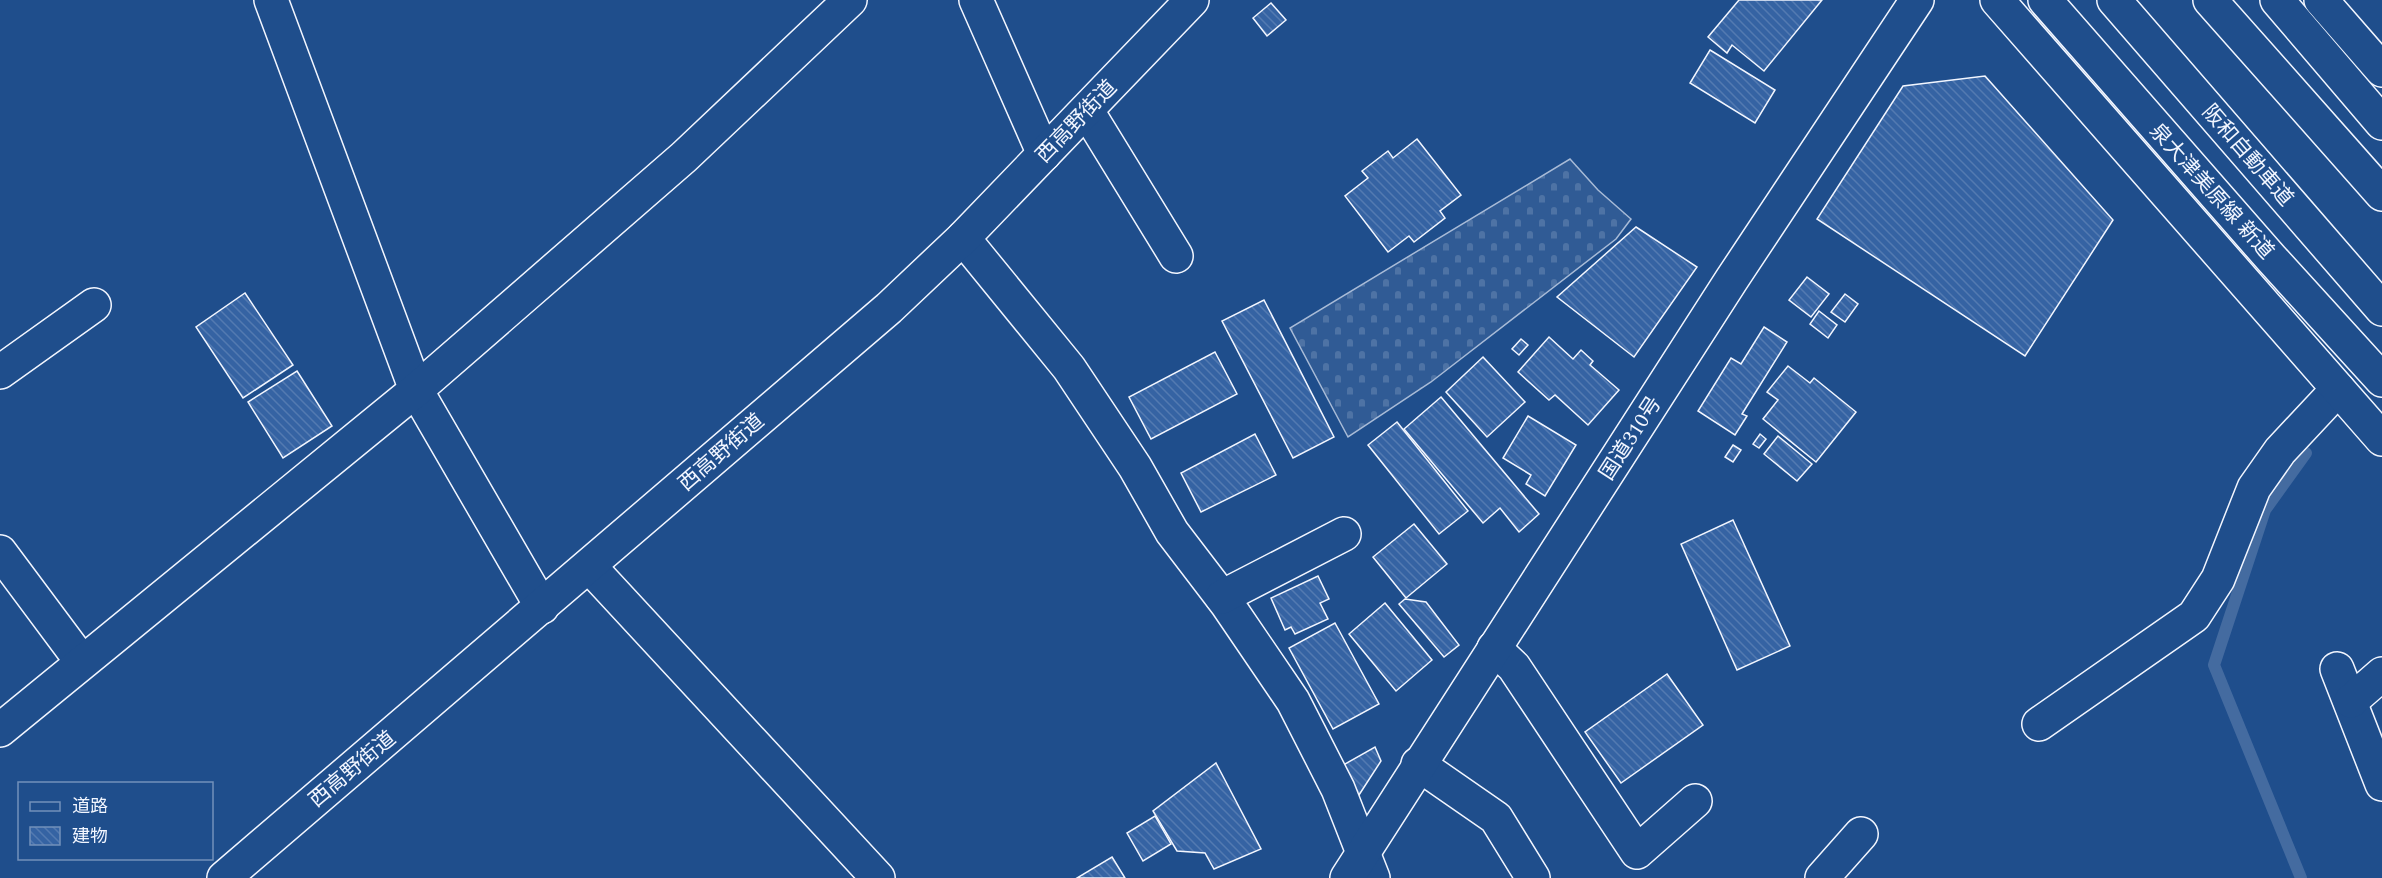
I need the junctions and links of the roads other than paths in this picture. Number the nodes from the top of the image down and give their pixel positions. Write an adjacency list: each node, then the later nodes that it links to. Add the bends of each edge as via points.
1 (271, 0): 24 (main road)
2 (850, 0): 24 (main road, via 684,158)
3 (976, 0): 15 (main road)
4 (1192, 0): 13 (main road, 西高野街道)
5 (1917, 0): 31 (main road, 国道310号)
6 (1997, 0): 23 (main road)
7 (2045, 0): 22 (main road, 泉大津美原線 新道)
8 (2114, 0): 20 (main road, 阪和自動車道)
9 (2210, 0): 16 (main road)
10 (2277, 0): 14 (main road)
11 (2321, 0): 12 (main road)
12 (2382, 70)
13 (1087, 111): 15 (main road, 西高野街道); 18 (main road)
14 (2382, 123)
15 (1044, 154): 17 (main road, 西高野街道)
16 (2382, 194)
17 (963, 238): 28 (main road, 西高野街道, via 889,308); 29 (main road, via 1069,368 1135,467 1172,532)
18 (1176, 256)
19 (94, 306): 21 (main road)
20 (2382, 309)
21 (0, 372)
22 (2382, 380)
23 (2338, 388): 25 (main road); 36 (main road, via 2280,451 2254,488 2218,579 2194,616)
24 (416, 390): 30 (main road); 32 (main road)
25 (2382, 439)
26 (1344, 534): 29 (main road)
27 (0, 552): 32 (main road)
28 (588, 566): 30 (main road, 西高野街道); 44 (main road)
29 (1224, 601): 42 (main road, via 1293,701 1338,789)
30 (542, 607): 43 (main road, 西高野街道)
31 (1494, 648): 38 (main road, 国道310号); 40 (main road, via 1514,667 1637,852)
32 (82, 662): 37 (main road)
33 (2337, 669): 35 (main road)
34 (2382, 674): 35 (main road)
35 (2351, 701): 39 (main road)
36 (2039, 724)
37 (0, 730)
38 (1418, 765): 42 (main road, 国道310号); 45 (main road, via 1496,818)
39 (2382, 784)
40 (1695, 801)
41 (1861, 834): 46 (main road)
42 (1361, 869)
43 (224, 878)
44 (878, 878)
45 (1533, 878)
46 (1822, 878)

